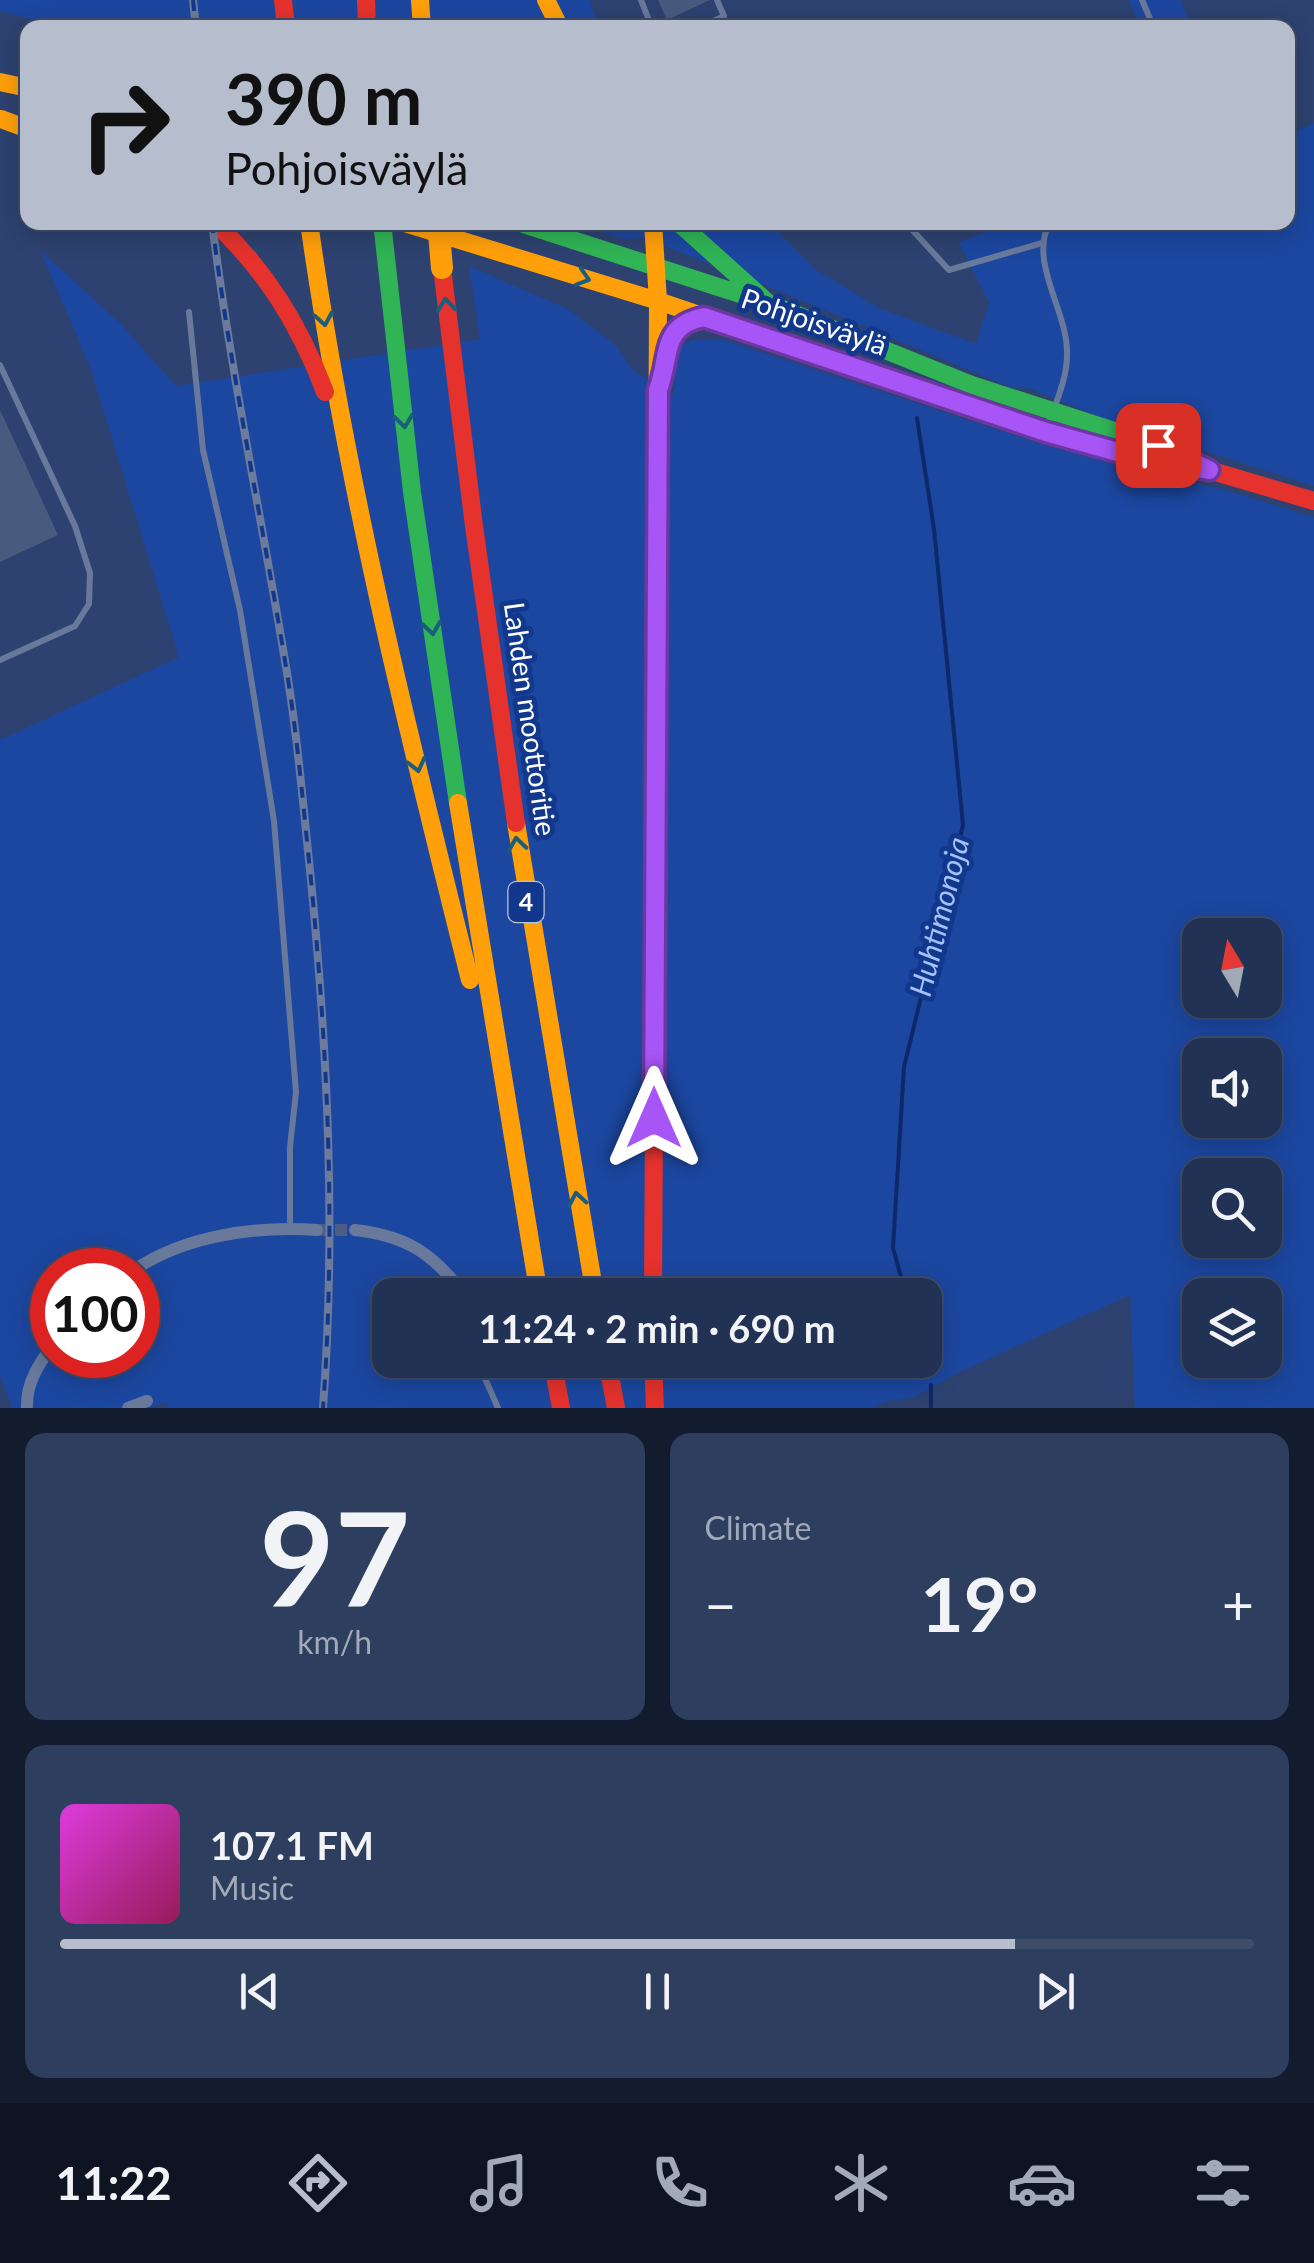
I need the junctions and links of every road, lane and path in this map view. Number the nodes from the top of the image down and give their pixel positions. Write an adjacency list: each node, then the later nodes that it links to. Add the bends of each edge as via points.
1 (717, 0): 2 (lane, via 724,16)
2 (718, 19)
3 (223, 230): 22 (main road, via 285,304 324,388)
4 (310, 230): 22 (main road, one-way to 22)
5 (383, 230): 25 (main road, 4, one-way to 25, via 418,531)
6 (428, 230): 15 (main road, Pohjoisväylä, one-way to 15)
7 (439, 230): 32 (main road, Lahden moottoritie / 4, one-way to 7, bridge, via 530,927)
8 (543, 230): 14 (main road, Pohjoisväylä)
9 (654, 230): 14 (main road)
10 (687, 230): 16 (main road)
11 (912, 230): 13 (lane, via 949,270)
12 (1047, 230): 13 (lane)
13 (1042, 243): 21 (lane, via 1068,354)
14 (658, 266): 15 (main road); 16 (main road, Pohjoisväylä)
15 (658, 301): 18 (main road, Pohjoisväylä); 20 (main road)
16 (768, 303): 21 (main road, Pohjoisväylä)
17 (189, 312): 26 (lane, via 203,450 240,610 274,821 296,1092)
18 (704, 317): 20 (main road, via 678,326 667,343); 21 (main road, Pohjoisväylä)
19 (0, 365): 24 (lane, via 76,526 90,574 89,604 75,626)
20 (658, 390): 33 (main road)
21 (1049, 422): 23 (main road, Pohjoisväylä, via 1158,445 1209,470)
22 (355, 489): 25 (main road, one-way to 25)
23 (1314, 501)
24 (0, 660)
25 (518, 1179): 31 (main road, 4)
26 (290, 1228): 27 (street); 29 (street, via 218,1236)
27 (317, 1230)
28 (355, 1230): 30 (street, via 392,1235)
29 (160, 1258)
30 (452, 1278)
31 (537, 1278)
32 (592, 1278)
33 (653, 1278)
34 (33, 1378): 40 (street)
35 (485, 1378): 42 (lane)
36 (555, 1378): 43 (main road)
37 (610, 1378): 44 (main road)
38 (654, 1378): 45 (main road)
39 (147, 1400): 41 (street)
40 (27, 1408)
41 (128, 1408)
42 (498, 1408)
43 (560, 1408)
44 (616, 1408)
45 (655, 1408)

